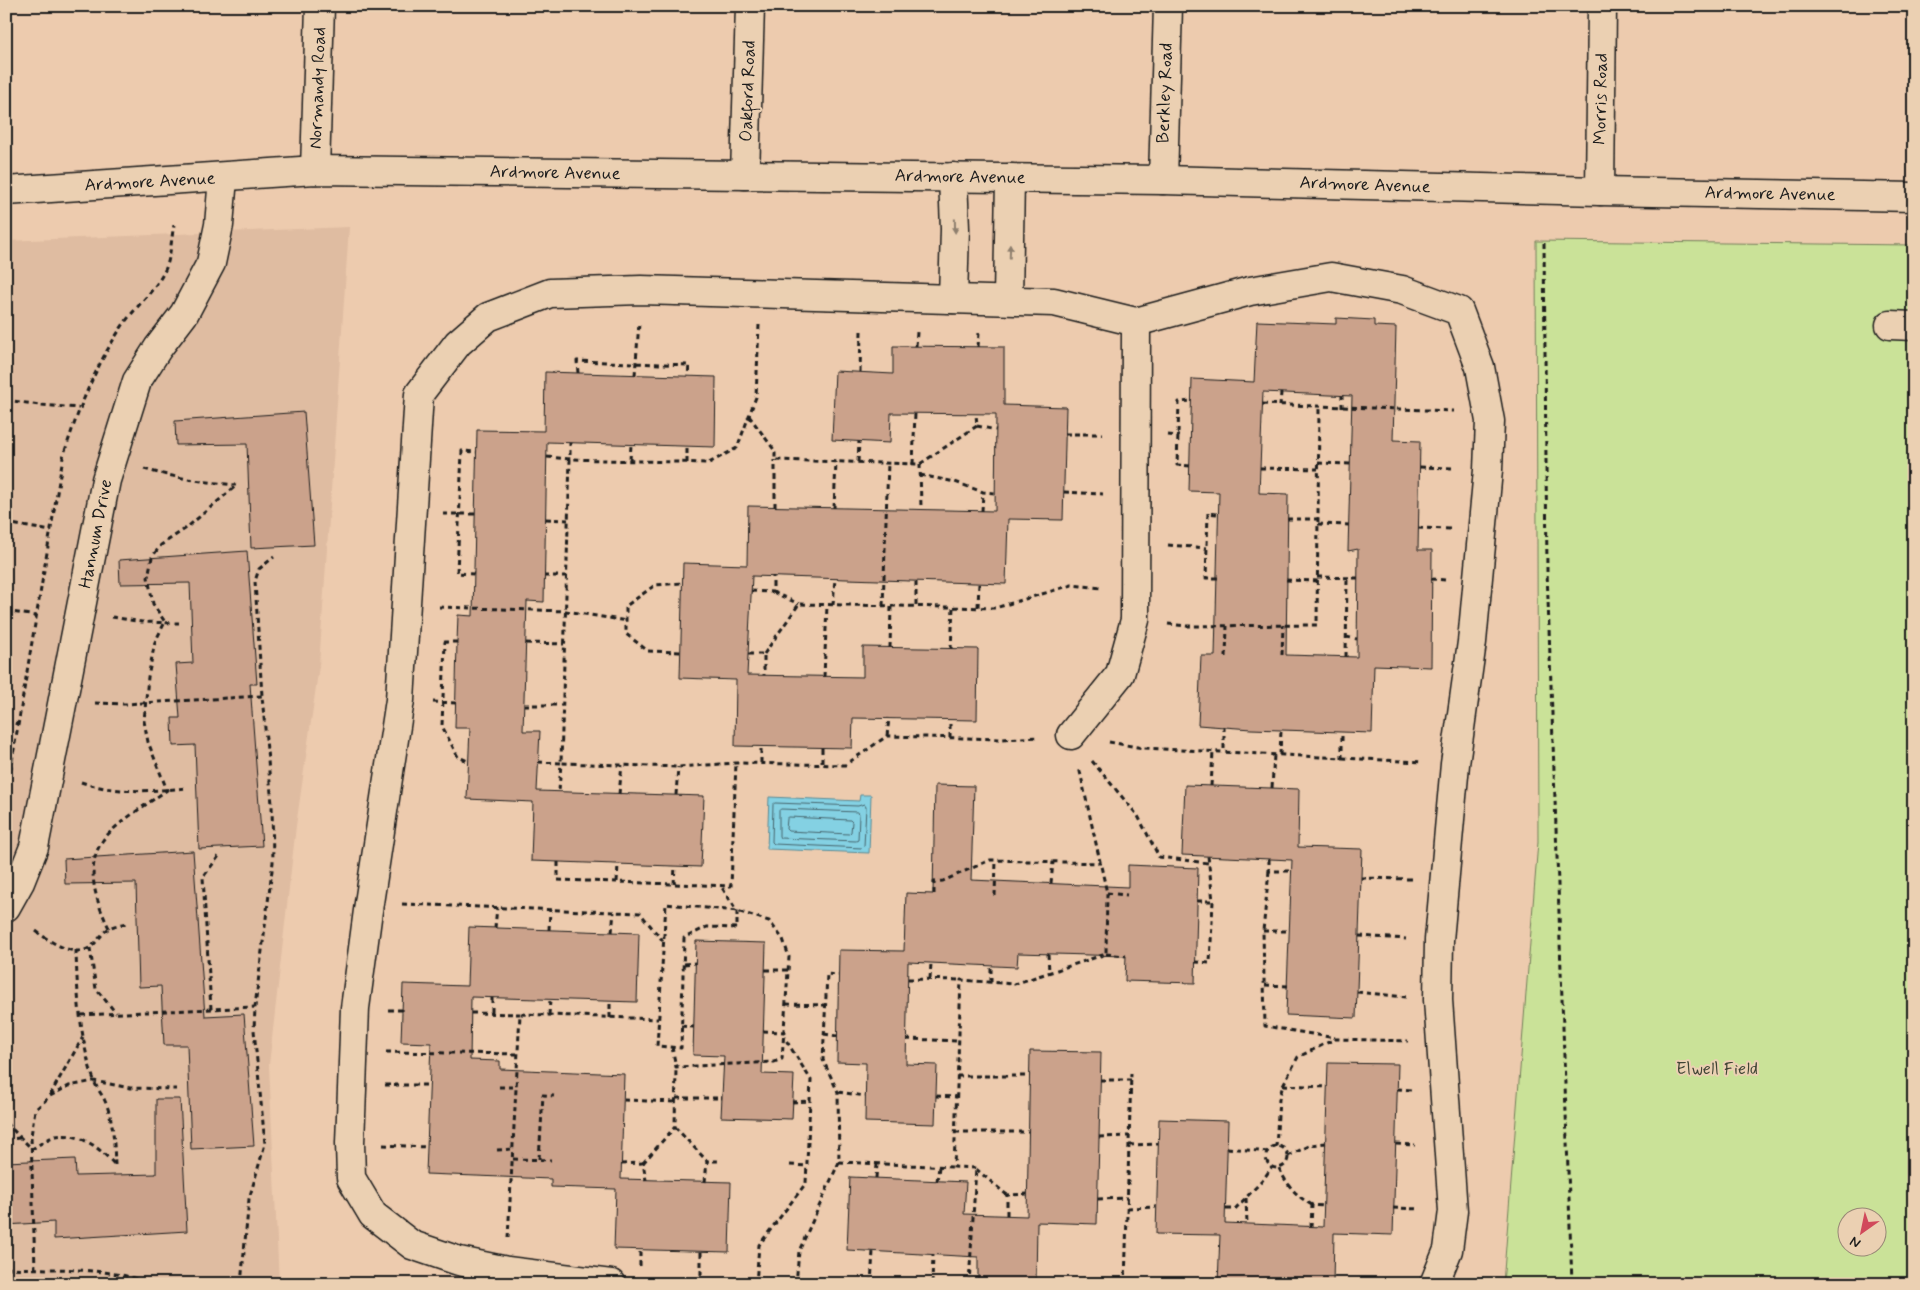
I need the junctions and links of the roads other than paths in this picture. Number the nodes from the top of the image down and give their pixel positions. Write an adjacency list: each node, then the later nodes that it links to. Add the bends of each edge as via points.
1 (320, 6): 5 (street, Normandy Road)
2 (750, 6): 6 (street, Oakford Road)
3 (1168, 6): 10 (street, Berkley Road)
4 (1602, 6): 12 (street, Morris Road)
5 (315, 170): 6 (street, Ardmore Avenue); 7 (street, Ardmore Avenue)
6 (745, 175): 8 (street, Ardmore Avenue)
7 (223, 178): 11 (street, Ardmore Avenue); 18 (street, Hannum Drive, via 219,225 211,263 184,314 137,381 106,480 34,848)
8 (953, 178): 9 (street, Ardmore Avenue); 14 (street, one-way to 14)
9 (1010, 178): 10 (street, Ardmore Avenue); 15 (street, one-way to 9)
10 (1163, 180): 12 (street, Ardmore Avenue)
11 (6, 191)
12 (1600, 191): 13 (street, Ardmore Avenue)
13 (1914, 197)
14 (953, 299): 15 (street); 19 (street, via 641,290 550,293 488,317 458,343 419,394 400,700 355,1008 350,1143 352,1178 373,1215 412,1245 459,1261 506,1271)
15 (1008, 300): 16 (street, via 1054,302)
16 (1136, 322): 17 (street, via 1135,620 1120,674); 20 (street, via 1250,291 1331,277 1402,290 1459,311 1480,367 1490,421 1488,470 1439,940 1438,1000 1454,1210 1448,1250)
17 (1071, 735)
18 (6, 907)
19 (611, 1284)
20 (1434, 1284)

